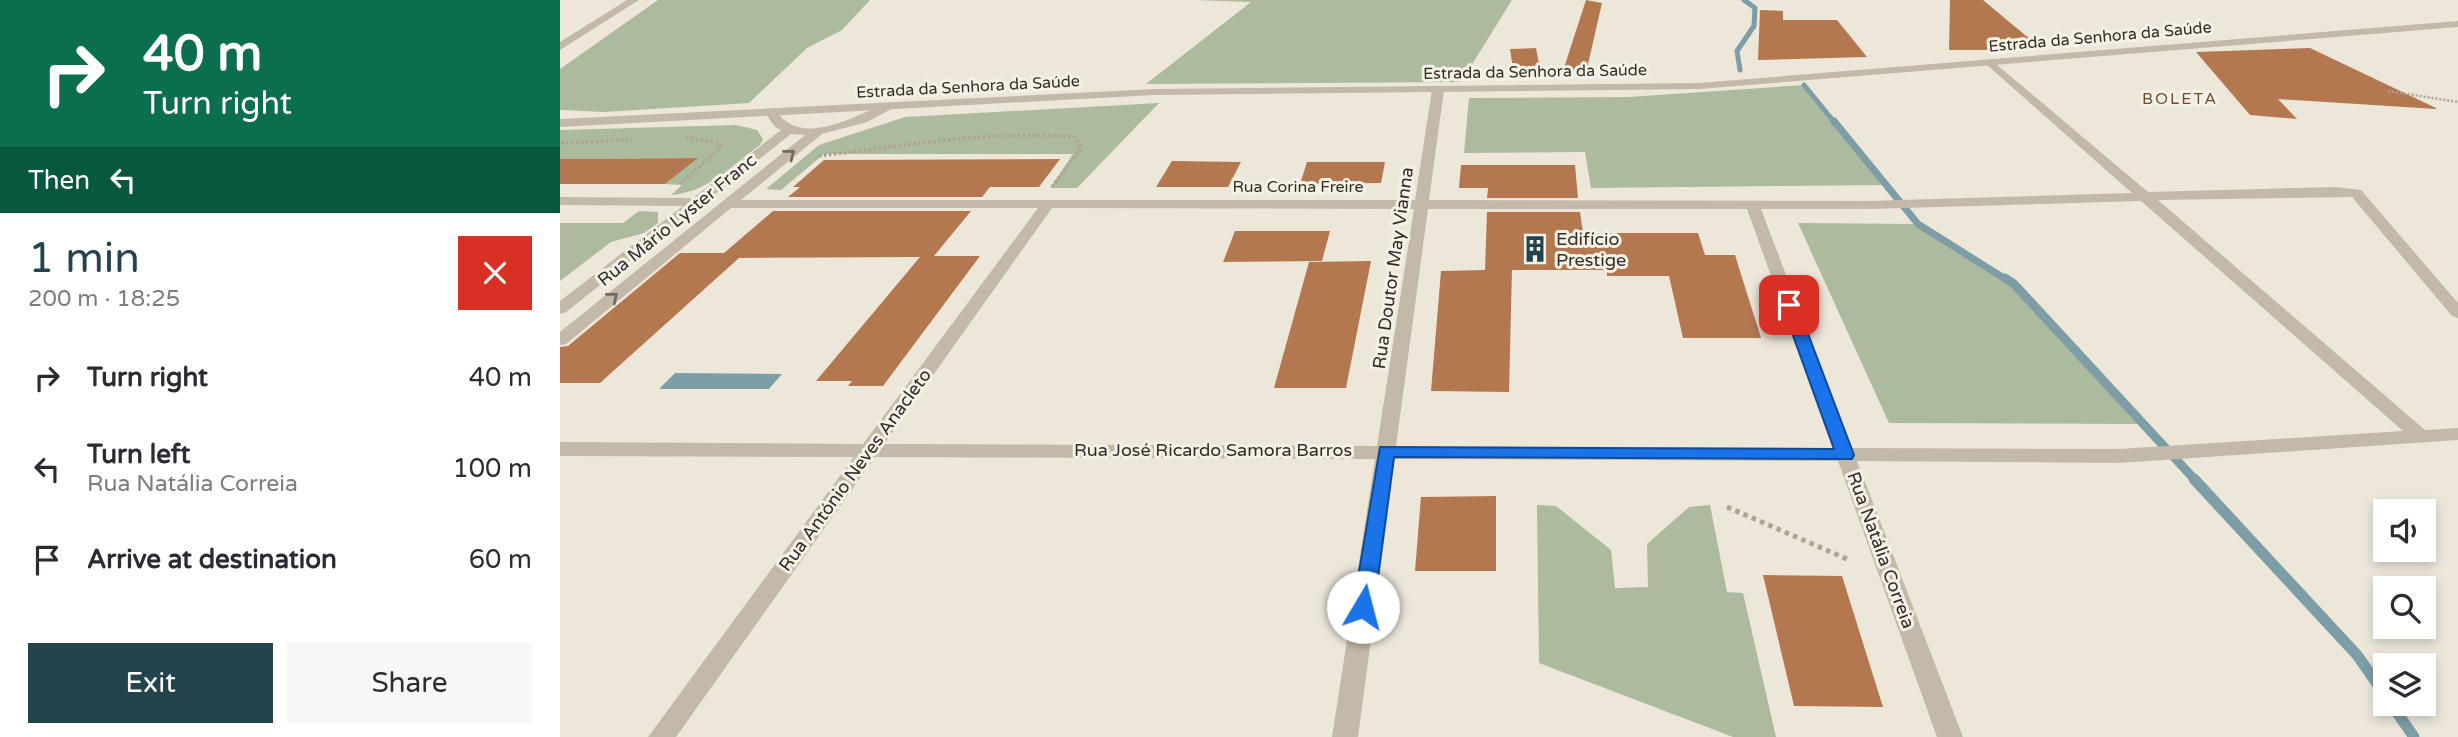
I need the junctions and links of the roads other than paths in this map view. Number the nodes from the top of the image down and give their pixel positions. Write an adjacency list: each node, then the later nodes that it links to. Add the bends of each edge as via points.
1 (634, 0): 3 (street)
2 (2458, 24): 4 (street, Estrada da Senhora da Saúde)
3 (560, 47)
4 (1990, 62): 5 (street, Estrada da Senhora da Saúde, via 1699,86); 12 (street)
5 (1438, 90): 6 (street, Estrada da Senhora da Saúde, via 1155,92); 16 (street, Rua Doutor May Vianna)
6 (889, 107): 7 (street, Estrada da Senhora da Saúde); 10 (street, via 861,121)
7 (771, 113): 8 (street, Estrada da Senhora da Saúde); 9 (street, via 775,123)
8 (560, 121)
9 (787, 131): 10 (street); 14 (street, Rua Mário Lyster Franc)
10 (818, 131): 15 (street, Rua Mário Lyster Franc, one-way to 10)
11 (1050, 196): 15 (street, Rua Corina Freire); 16 (street, Rua Corina Freire); 24 (street, Rua António Neves Anacleto)
12 (2146, 197): 17 (street, Rua Corina Freire); 19 (street, Rua Corina Freire, via 2356,193); 22 (street)
13 (560, 201): 14 (street)
14 (697, 202): 18 (street, Rua Mário Lyster Franc)
15 (728, 204): 20 (street, Rua Mário Lyster Franc, one-way to 15)
16 (1422, 204): 17 (street, Rua Corina Freire); 25 (street, Rua Doutor May Vianna)
17 (1752, 205): 26 (street, Rua Natália Correia)
18 (560, 309)
19 (2458, 313)
20 (560, 340)
21 (2458, 434): 22 (street, Rua José Ricardo Samora Barros)
22 (2421, 437): 26 (street, Rua José Ricardo Samora Barros, via 2119,456)
23 (560, 449): 24 (street, Rua José Ricardo Samora Barros)
24 (870, 450): 25 (street, Rua José Ricardo Samora Barros); 27 (street, Rua António Neves Anacleto)
25 (1386, 451): 26 (street, Rua José Ricardo Samora Barros); 28 (street)
26 (1845, 455): 29 (street, Rua Natália Correia)
27 (660, 737)
28 (1345, 737)
29 (1950, 737)

